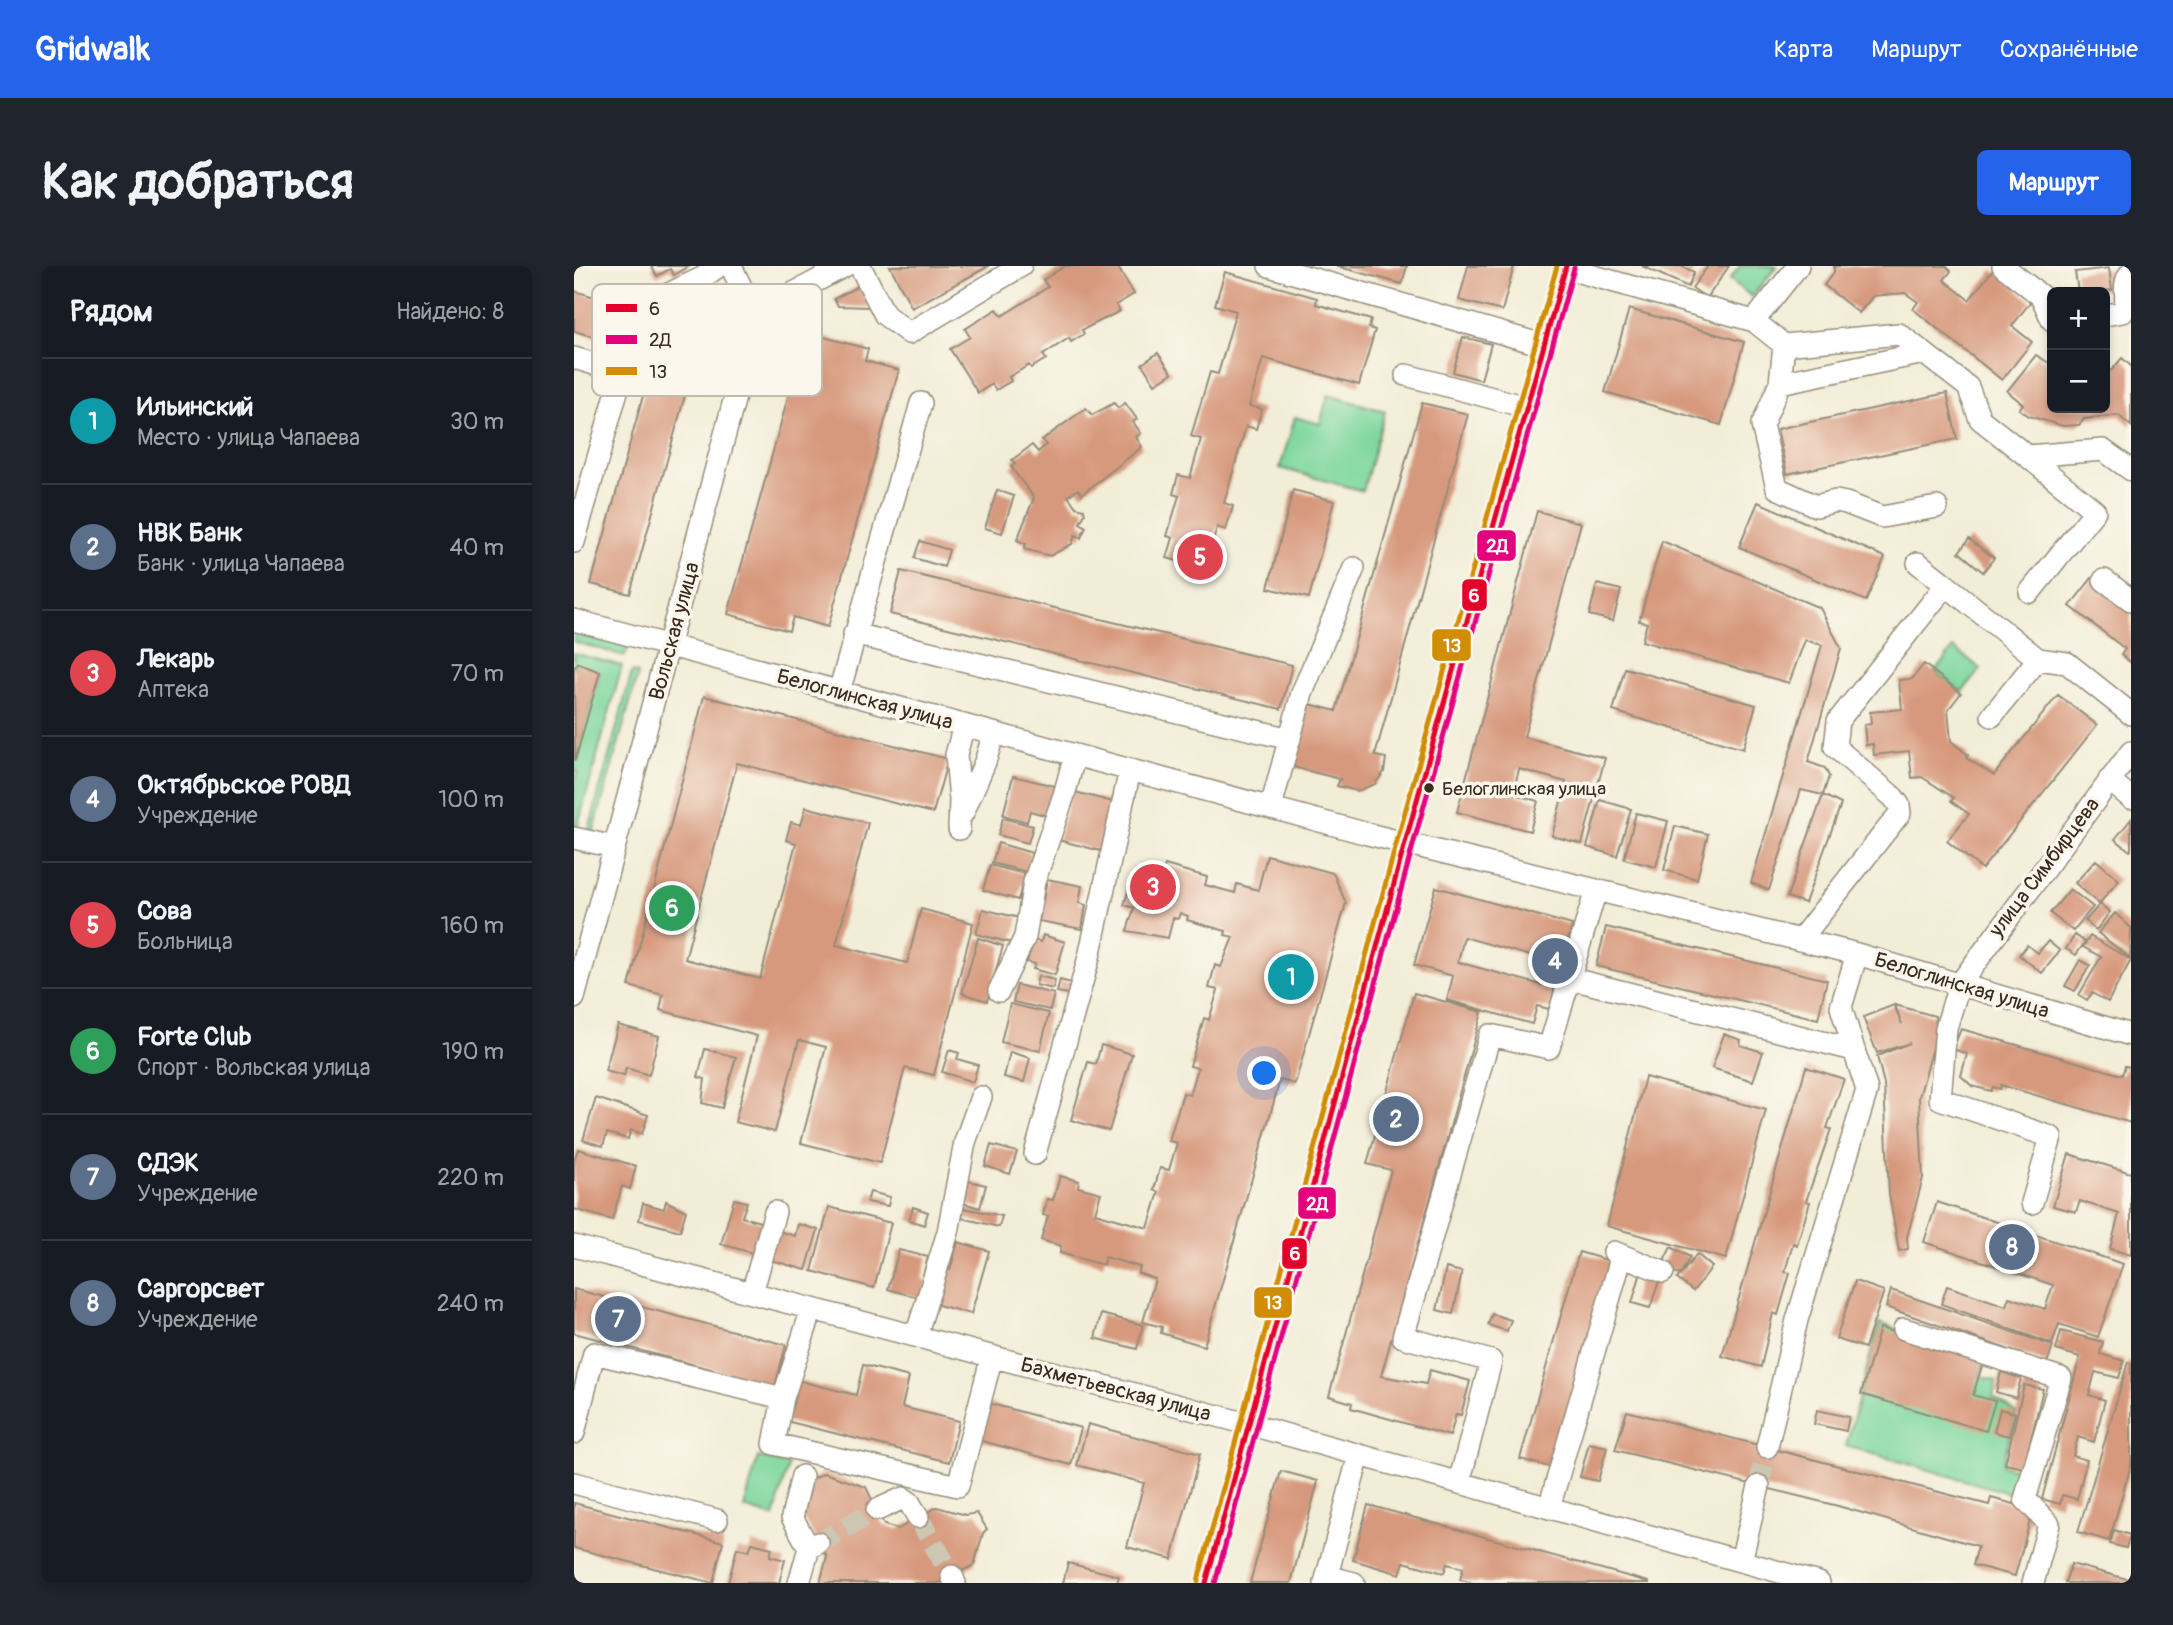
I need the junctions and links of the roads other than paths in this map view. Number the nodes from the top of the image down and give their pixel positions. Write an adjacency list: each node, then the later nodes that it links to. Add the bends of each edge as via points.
1 (719, 266): 11 (street)
2 (731, 266): 12 (street)
3 (845, 266): 13 (street)
4 (860, 266): 5 (street, via 885,315 909,332)
5 (1021, 266)
6 (1269, 266): 17 (street)
7 (1798, 266): 16 (street)
8 (2003, 266): 14 (street, via 2040,296)
9 (1565, 267): 16 (street); 17 (street)
10 (2131, 272): 15 (street, via 2124,282 2126,308)
11 (689, 284)
12 (740, 284)
13 (811, 284)
14 (2047, 310)
15 (2110, 314)
16 (1754, 321): 18 (street)
17 (1543, 345): 27 (street)
18 (1784, 345): 19 (street, via 1899,334); 23 (street)
19 (1924, 353): 23 (street); 28 (street, via 1968,387 1980,419)
20 (574, 358): 21 (street)
21 (592, 363)
22 (1406, 375): 27 (street)
23 (1780, 383): 30 (street, via 1762,425 1777,488 1816,506 1836,501 1882,517)
24 (614, 396): 31 (street)
25 (736, 396): 40 (street, Вольская улица)
26 (921, 403): 39 (street)
27 (1526, 407): 55 (street)
28 (2027, 456): 29 (street, via 2103,450); 36 (street, via 2095,511)
29 (2131, 470)
30 (1937, 508)
31 (575, 531)
32 (1918, 563): 35 (street)
33 (1354, 568): 47 (street, via 1302,693)
34 (2104, 580): 37 (street)
35 (1946, 585): 41 (street); 58 (street, via 1838,721 1835,747 1893,797 1900,813)
36 (2030, 592)
37 (2131, 600)
38 (574, 620): 40 (street, Белоглинская улица)
39 (854, 634): 42 (street); 47 (street)
40 (670, 646): 42 (street, Белоглинская улица); 56 (street, Вольская улица)
41 (2038, 659): 43 (street, via 2067,663); 44 (street)
42 (839, 692): 45 (street, Белоглинская улица)
43 (2131, 714)
44 (1992, 716)
45 (964, 725): 46 (street, Белоглинская улица); 46 (street, via 956,755 958,829)
46 (994, 733): 49 (street, Белоглинская улица)
47 (1290, 738): 53 (street)
48 (2131, 752): 51 (street, улица Симбирцева)
49 (1075, 755): 50 (street, Белоглинская улица); 62 (street, via 1034,882 1025,937)
50 (1130, 770): 53 (street, Белоглинская улица); 67 (street, via 1089,957)
51 (2109, 780): 52 (street); 61 (street, улица Симбирцева)
52 (2131, 798)
53 (1271, 807): 55 (street, Белоглинская улица)
54 (574, 838): 56 (street)
55 (1405, 844): 57 (street, Белоглинская улица); 78 (street)
56 (614, 847): 63 (street, Вольская улица)
57 (1596, 890): 58 (street, Белоглинская улица); 60 (street)
58 (1800, 940): 59 (street, Белоглинская улица)
59 (1857, 954): 61 (street, Белоглинская улица); 65 (street, via 1841,1007)
60 (1568, 978): 65 (street); 84 (street, via 1549,1048 1490,1035 1403,1337 1491,1361)
61 (1959, 985): 64 (street, Белоглинская улица); 68 (street, улица Симбирцева, via 1946,1028 1940,1099 2051,1137)
62 (999, 991)
63 (574, 998)
64 (2131, 1035)
65 (1854, 1050): 80 (street, via 1867,1090 1797,1320)
66 (981, 1097): 75 (street, via 965,1142 948,1232)
67 (1035, 1154)
68 (2032, 1203)
69 (775, 1212): 72 (street)
70 (574, 1246): 72 (street, Бахметьевская улица)
71 (1663, 1272): 86 (street, via 1618,1254)
72 (752, 1293): 73 (street, Бахметьевская улица)
73 (812, 1309): 75 (street, Бахметьевская улица); 77 (street)
74 (1904, 1329): 96 (street, via 2061,1378 2025,1499 2049,1524)
75 (916, 1336): 76 (street, Бахметьевская улица)
76 (992, 1356): 77 (street, via 958,1486 774,1444); 78 (street, Бахметьевская улица)
77 (783, 1398): 79 (street, via 594,1353)
78 (1248, 1424): 81 (street, Бахметьевская улица); 93 (street)
79 (574, 1431)
80 (1767, 1447)
81 (1359, 1455): 84 (street, Бахметьевская улица); 91 (street)
82 (802, 1476): 92 (street, via 792,1517 814,1546)
83 (574, 1483): 89 (street)
84 (1459, 1483): 86 (street, Бахметьевская улица)
85 (1759, 1486): 90 (street)
86 (1549, 1508): 90 (street, Бахметьевская улица)
87 (877, 1510): 88 (street, via 903,1498)
88 (918, 1517)
89 (717, 1520)
90 (1741, 1561): 95 (street, Бахметьевская улица)
91 (1326, 1579): 94 (street)
92 (799, 1583)
93 (1206, 1583)
94 (1354, 1583)
95 (1819, 1583)
96 (2033, 1583)

